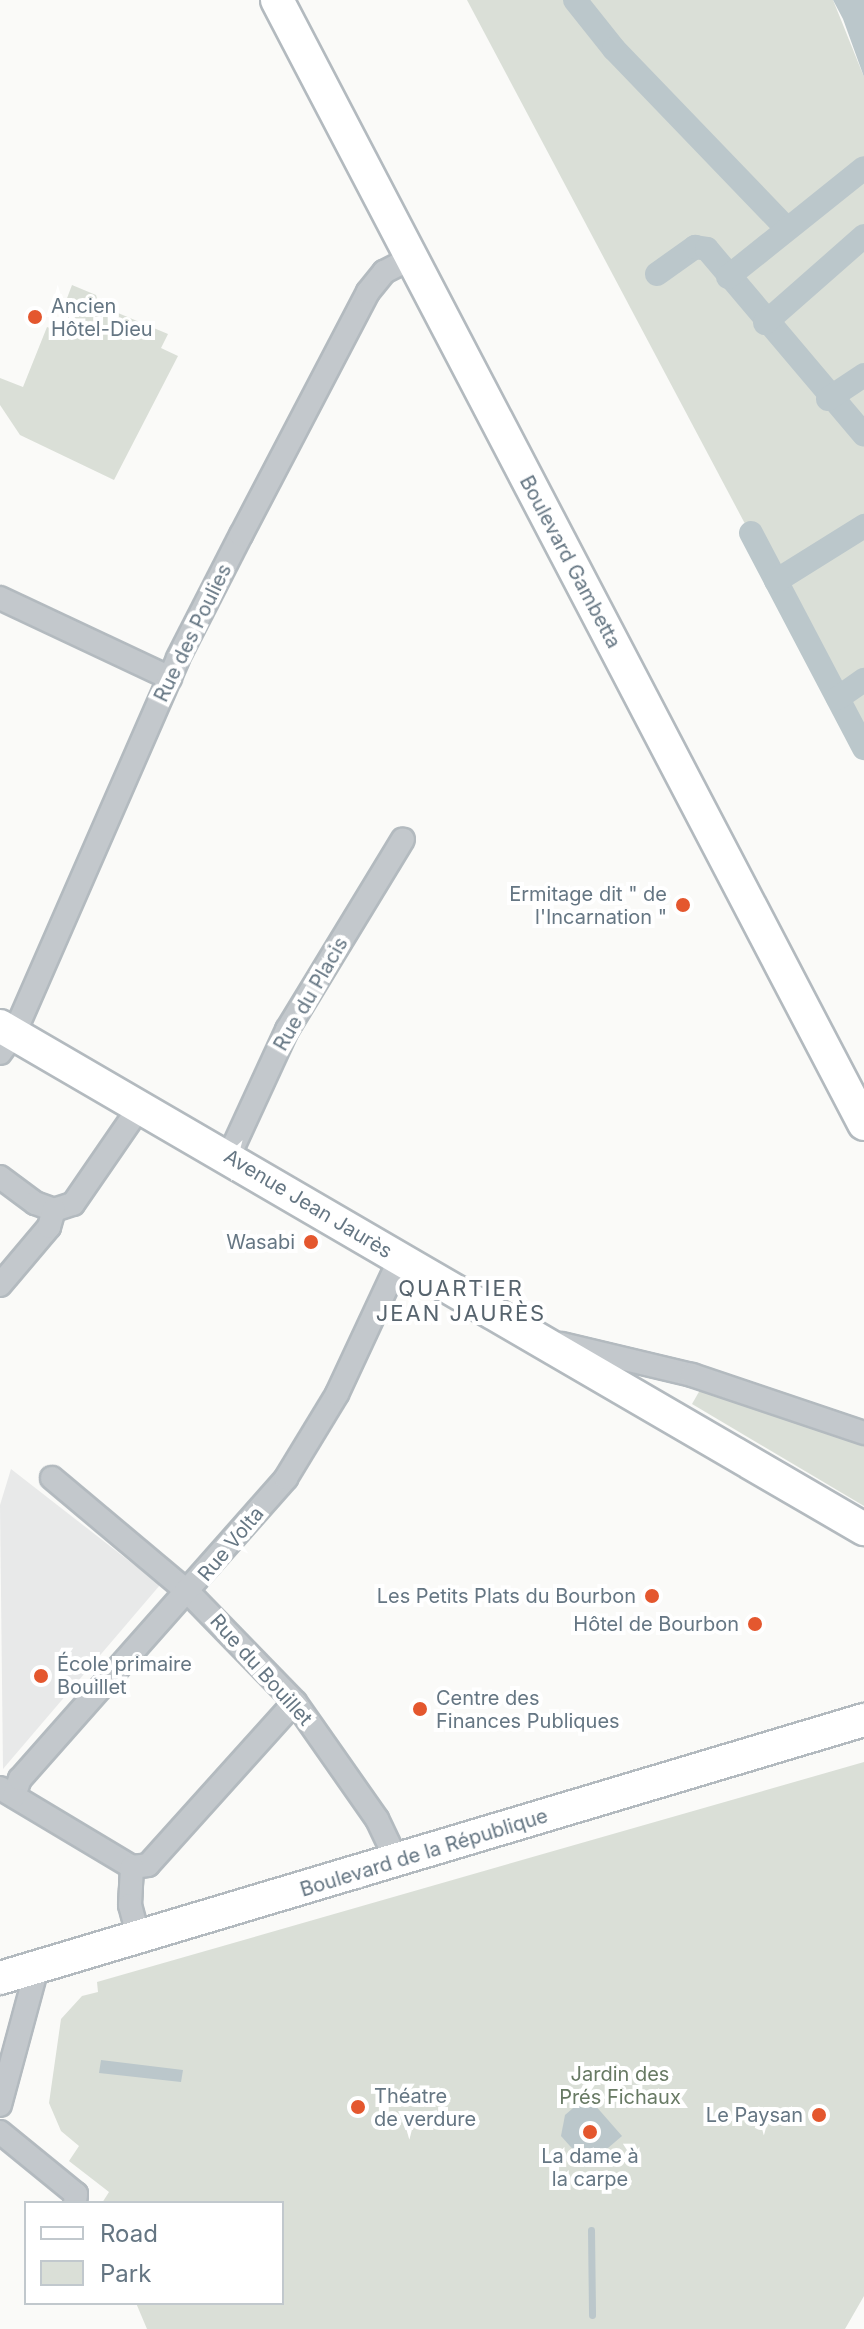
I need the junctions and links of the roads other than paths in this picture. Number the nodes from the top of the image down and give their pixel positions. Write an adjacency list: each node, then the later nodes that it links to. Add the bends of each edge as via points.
1 (277, 0): 2 (main road, Boulevard Gambetta)
2 (411, 258): 4 (street, Rue des Poulies, via 384,272 368,292); 8 (main road, Boulevard Gambetta)
3 (0, 598): 4 (street)
4 (170, 678): 6 (street, Rue des Poulies)
5 (403, 839): 9 (street, Rue du Placis, via 287,1030)
6 (5, 1038): 7 (main road, Avenue Jean Jaurès)
7 (139, 1108): 9 (main road, Avenue Jean Jaurès); 11 (street, via 85,1191 73,1204)
8 (864, 1124)
9 (229, 1156): 12 (main road, Avenue Jean Jaurès)
10 (0, 1177): 11 (street)
11 (54, 1210): 13 (street, via 49,1227)
12 (400, 1259): 14 (main road, Avenue Jean Jaurès); 18 (street, Rue Volta, via 337,1394 286,1478)
13 (0, 1285)
14 (525, 1336): 15 (street, via 692,1375); 17 (main road, Avenue Jean Jaurès)
15 (864, 1433)
16 (52, 1478): 18 (street, Rue du Bouillet)
17 (864, 1529)
18 (189, 1593): 19 (street, Rue du Bouillet); 21 (street, Rue Volta)
19 (295, 1702): 22 (street, Rue du Bouillet, via 377,1819); 23 (street, via 148,1865)
20 (859, 1720): 22 (main road, Boulevard de la République)
21 (7, 1792): 23 (street)
22 (397, 1861): 24 (main road, Boulevard de la République)
23 (132, 1867): 24 (street, via 130,1905)
24 (139, 1938): 25 (main road, Boulevard de la République)
25 (37, 1968): 26 (main road, Boulevard de la République); 27 (street)
26 (0, 1978)
27 (0, 2105)
28 (0, 2132): 29 (street, via 76,2194)
29 (75, 2201)

